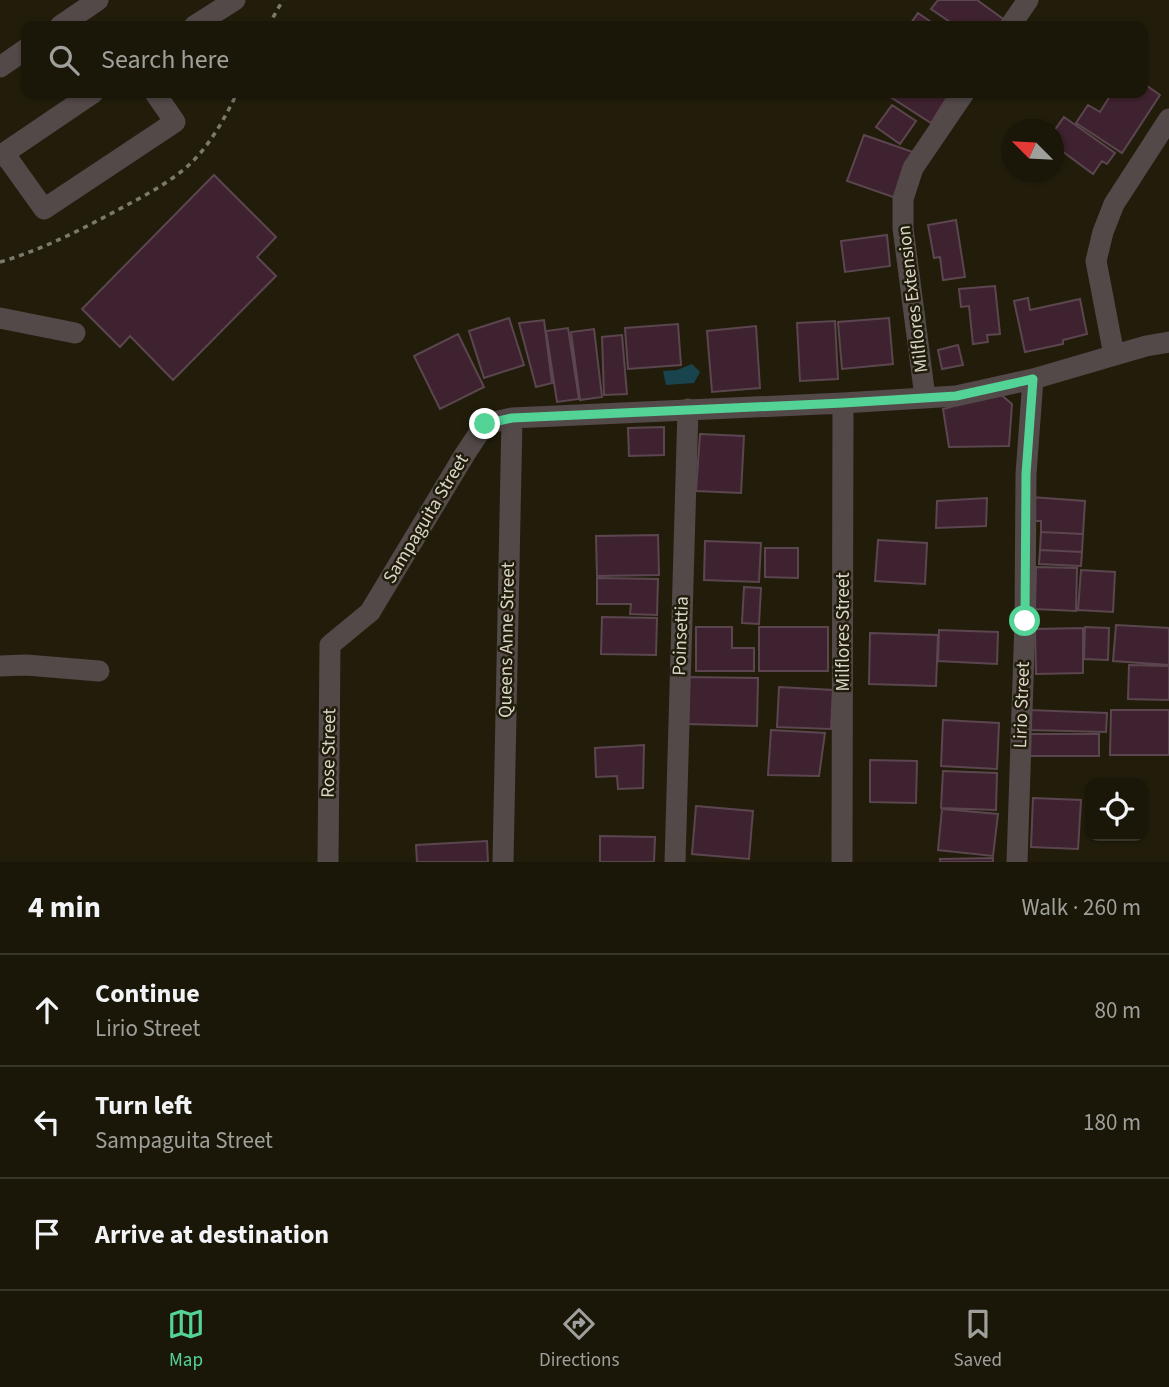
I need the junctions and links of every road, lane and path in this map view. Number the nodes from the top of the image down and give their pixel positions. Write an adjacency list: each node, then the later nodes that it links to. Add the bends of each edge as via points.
1 (97, 0): 5 (street)
2 (235, 0): 6 (street)
3 (282, 0): 7 (path)
4 (1028, 0): 8 (street)
5 (67, 21)
6 (202, 21)
7 (271, 21)
8 (1013, 21)
9 (21, 52): 10 (street)
10 (0, 67)
11 (86, 98): 16 (street)
12 (158, 98): 16 (street, via 175,122 44,209)
13 (234, 98): 17 (path, via 210,141 189,165 151,192 43,247)
14 (961, 98): 23 (street, Milflores Extension, via 913,168 903,199 902,228)
15 (1169, 119): 21 (street, via 1114,204 1096,261)
16 (2, 155)
17 (0, 262)
18 (0, 318): 19 (street)
19 (75, 333)
20 (1169, 342): 21 (street, Sampaguita Street)
21 (1114, 355): 22 (street, Sampaguita Street)
22 (1033, 379): 23 (street, Sampaguita Street, via 956,396); 34 (street, Lirio Street, via 1026,474)
23 (925, 397): 24 (street, Sampaguita Street)
24 (843, 403): 25 (street, Sampaguita Street); 33 (street, Milflores Street)
25 (688, 409): 26 (street, Sampaguita Street); 32 (street, Poinsettia)
26 (512, 418): 27 (street, Sampaguita Street, via 485,424 370,612); 31 (street, Queens Anne Street)
27 (330, 645): 30 (street, Rose Street)
28 (0, 666): 29 (street)
29 (99, 671)
30 (328, 862)
31 (503, 862)
32 (675, 862)
33 (842, 862)
34 (1017, 862)

